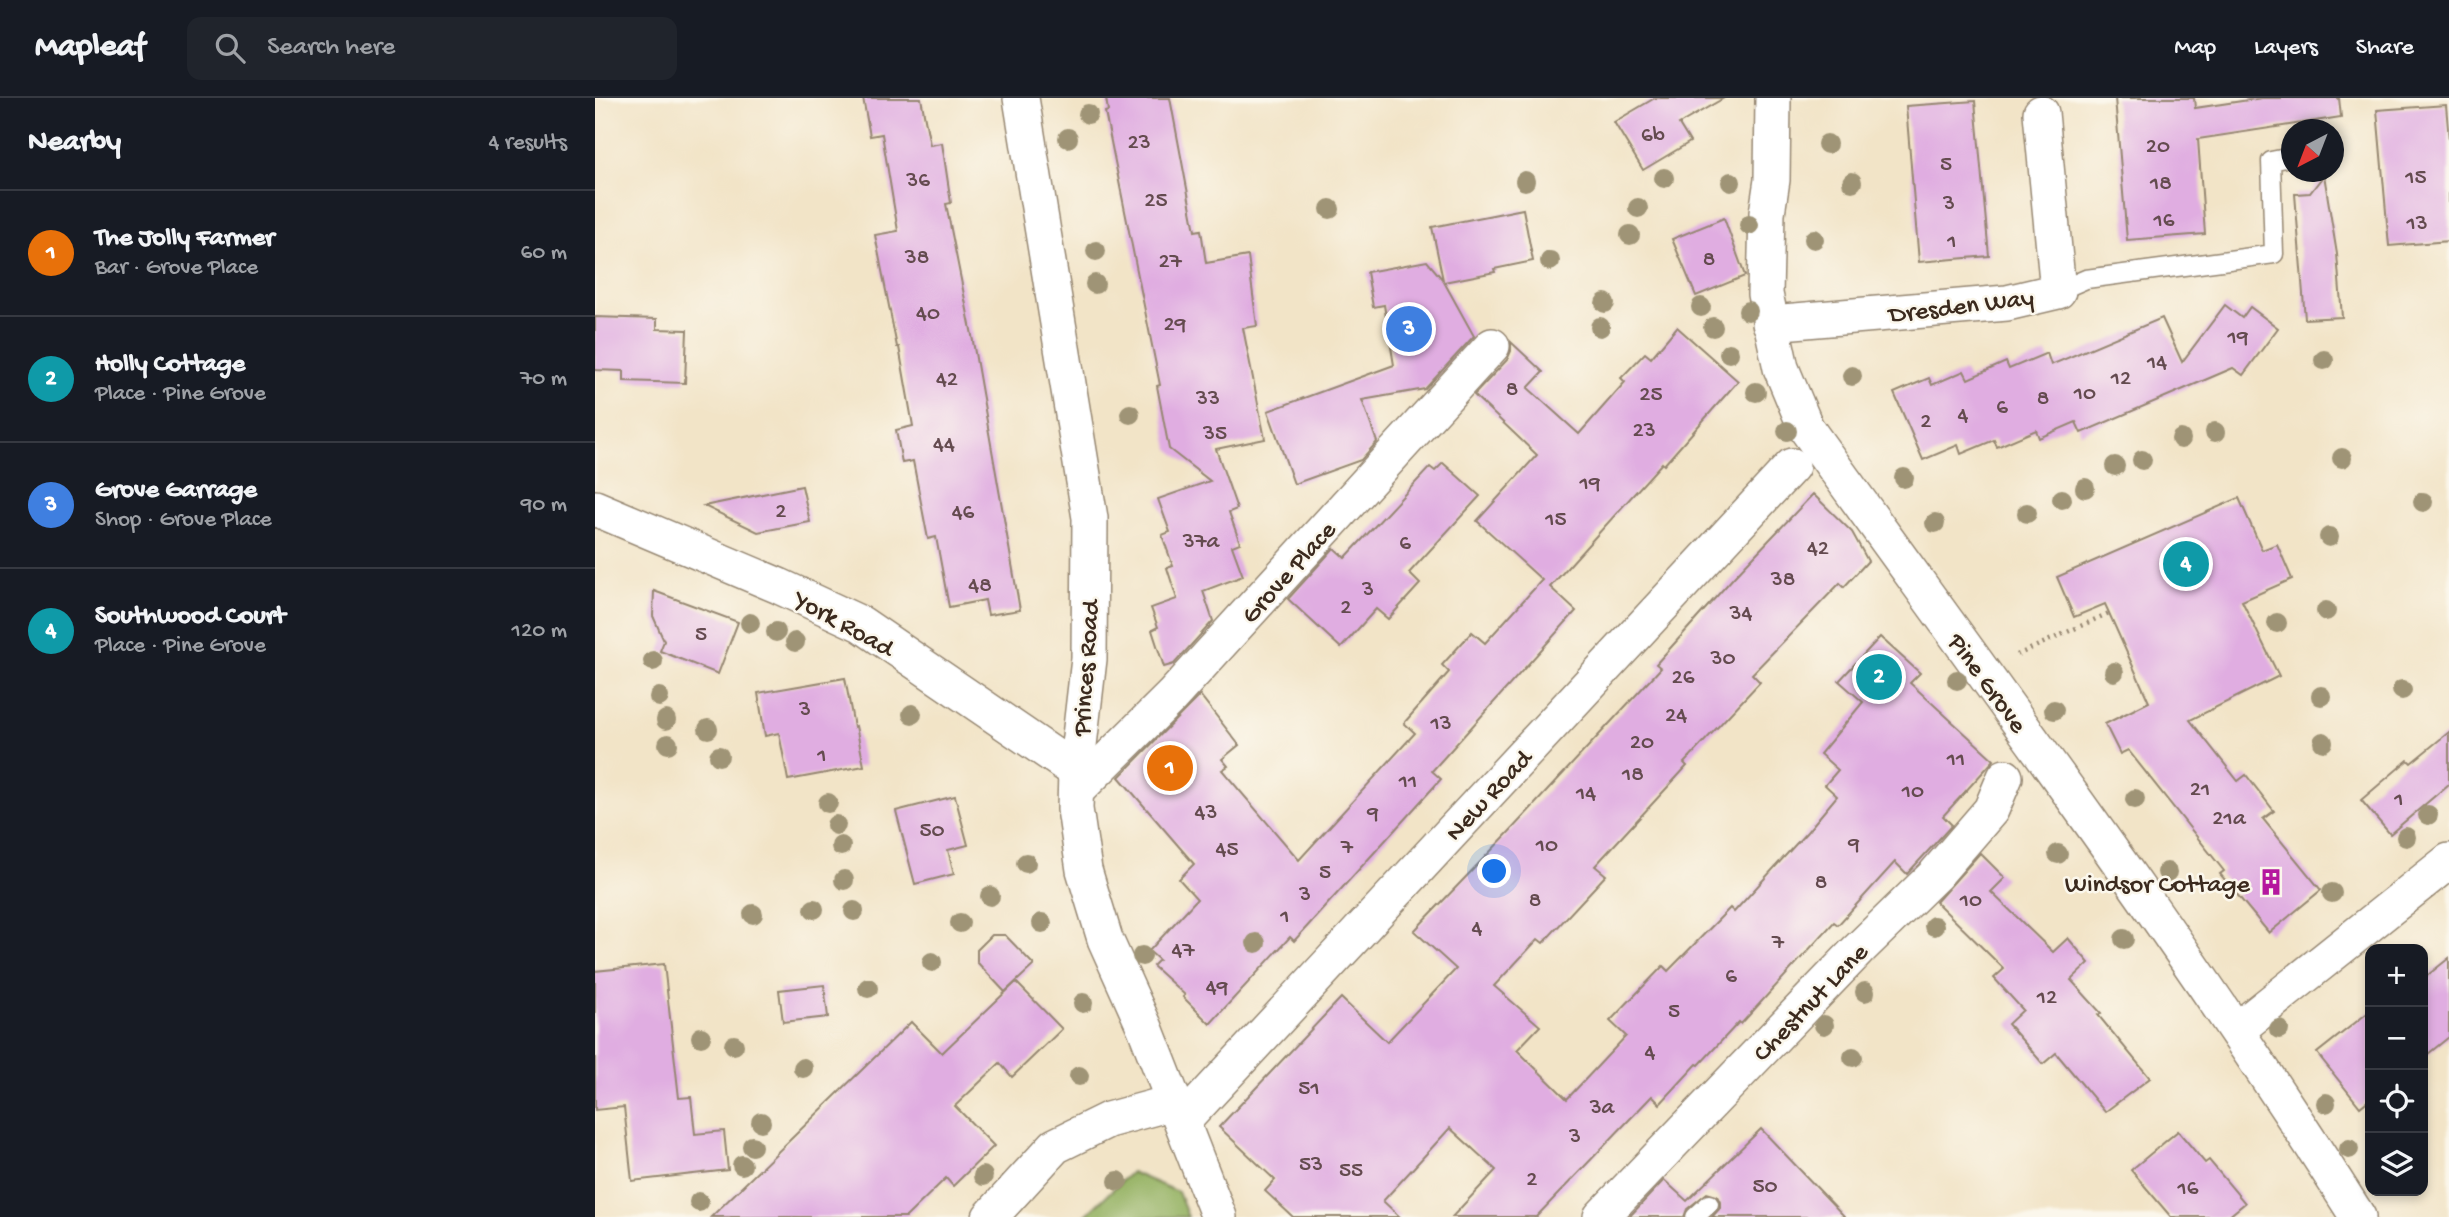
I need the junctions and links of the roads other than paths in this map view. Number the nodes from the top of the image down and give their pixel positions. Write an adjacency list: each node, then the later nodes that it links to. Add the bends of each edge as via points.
1 (1021, 98): 11 (street, Princes Road, via 1090,518 1089,659)
2 (1773, 98): 6 (street, Pine Grove, via 1765,294)
3 (2041, 113): 5 (street, Dresden Way)
4 (2281, 160): 5 (lane, via 2271,161 2274,254 2086,279)
5 (2058, 291): 6 (street, Dresden Way, via 2007,303)
6 (1770, 323): 13 (street, Pine Grove, via 1781,368 1806,428)
7 (1492, 346): 11 (street, Grove Place, via 1172,696)
8 (1792, 466): 14 (street, New Road)
9 (595, 508): 11 (street, York Road, via 861,624)
10 (2005, 777): 18 (street, Chestnut Lane, via 1991,810 1935,875)
11 (1076, 781): 14 (street, Princes Road, via 1075,809 1084,870 1105,939)
12 (2449, 861): 13 (street)
13 (2237, 1030): 20 (street, Pine Grove)
14 (1179, 1112): 16 (street, via 1108,1120 1055,1146); 17 (street, Princes Road)
15 (1709, 1204): 19 (lane)
16 (990, 1217)
17 (1219, 1217)
18 (1601, 1217)
19 (1695, 1217)
20 (2358, 1217)

